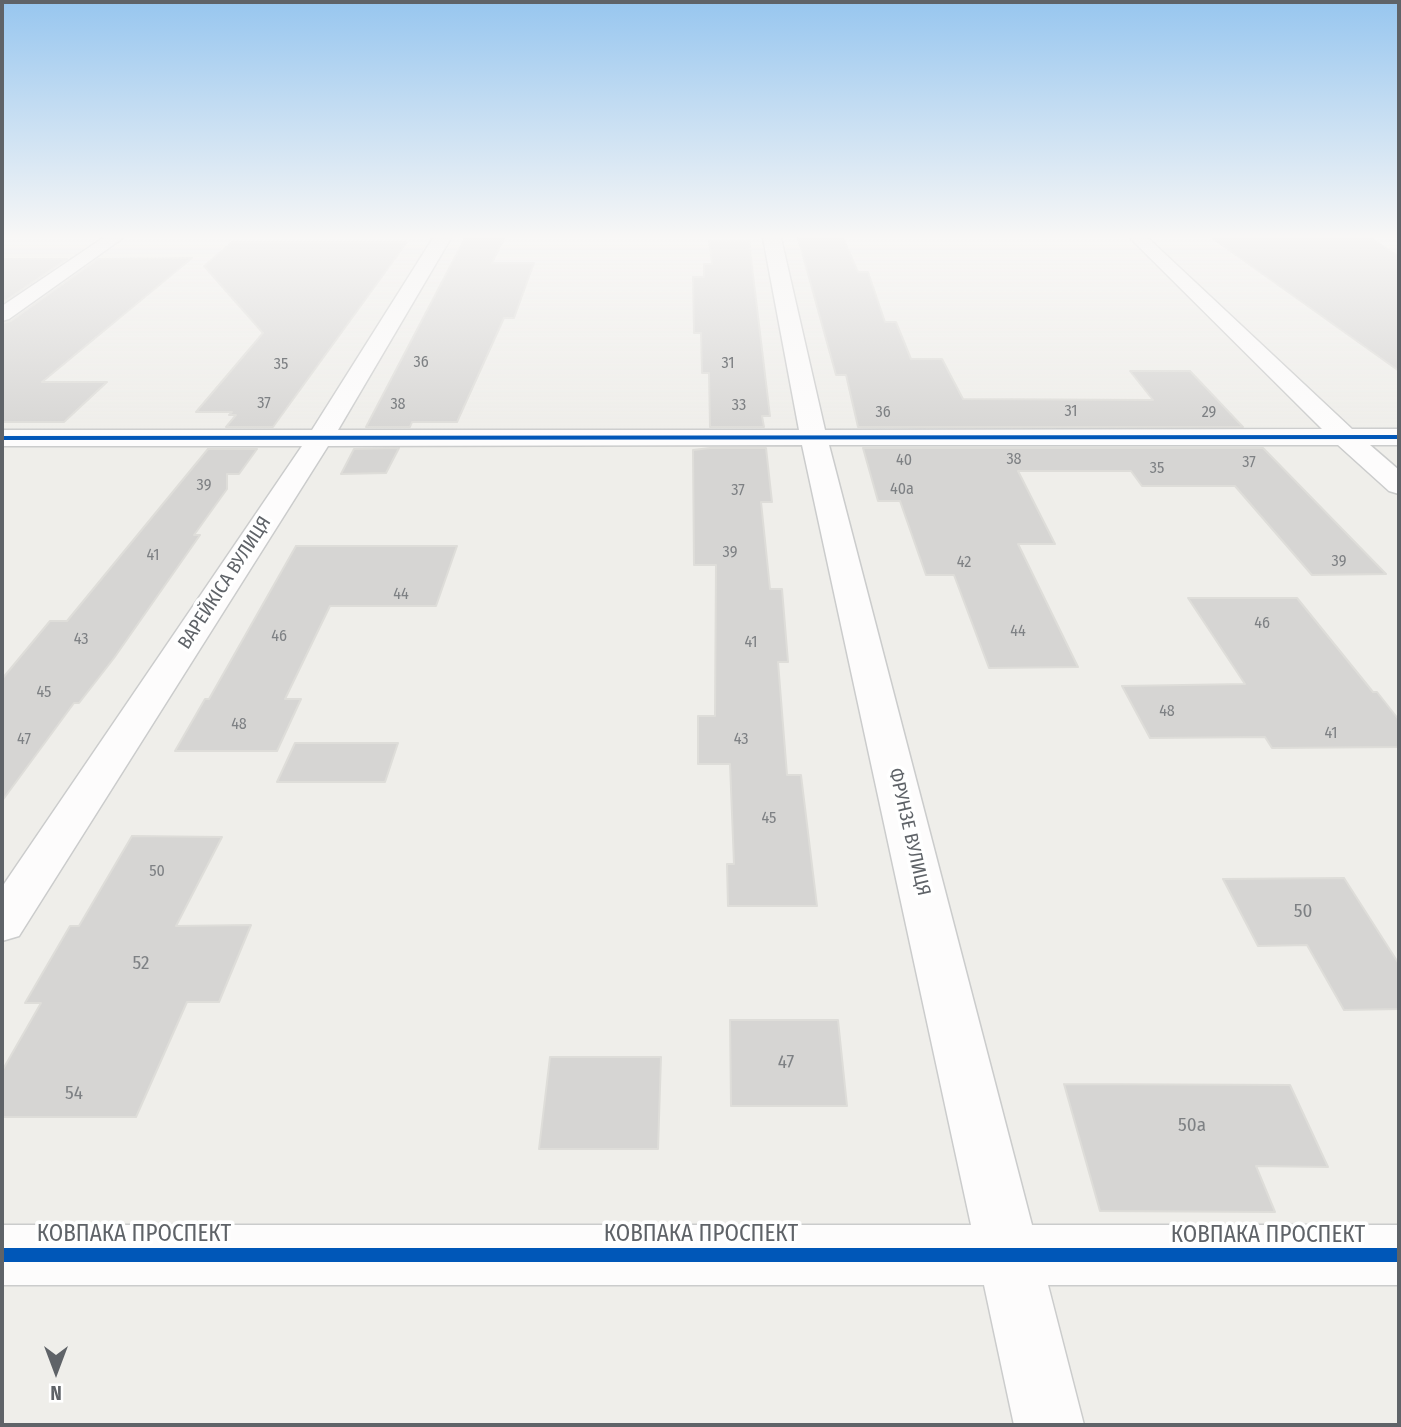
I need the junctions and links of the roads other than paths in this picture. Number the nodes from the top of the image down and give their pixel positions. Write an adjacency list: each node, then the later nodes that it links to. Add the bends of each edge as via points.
1 (17, 305): 5 (street)
2 (401, 305): 9 (street, ВАРЕЙКІСА ВУЛИЦЯ)
3 (786, 305): 10 (street, ФРУНЗЕ ВУЛИЦЯ)
4 (1207, 305): 6 (street)
5 (2, 315)
6 (1344, 436): 7 (street); 10 (street); 11 (street)
7 (1399, 436)
8 (2, 438): 9 (street)
9 (320, 438): 10 (street); 12 (street, ВАРЕЙКІСА ВУЛИЦЯ)
10 (814, 438): 14 (street, ФРУНЗЕ ВУЛИЦЯ)
11 (1399, 485)
12 (2, 924)
13 (2, 1255): 14 (street, КОВПАКА ПРОСПЕКТ)
14 (1009, 1255): 15 (street, КОВПАКА ПРОСПЕКТ); 16 (street, ФРУНЗЕ ВУЛИЦЯ)
15 (1399, 1255)
16 (1049, 1425)

